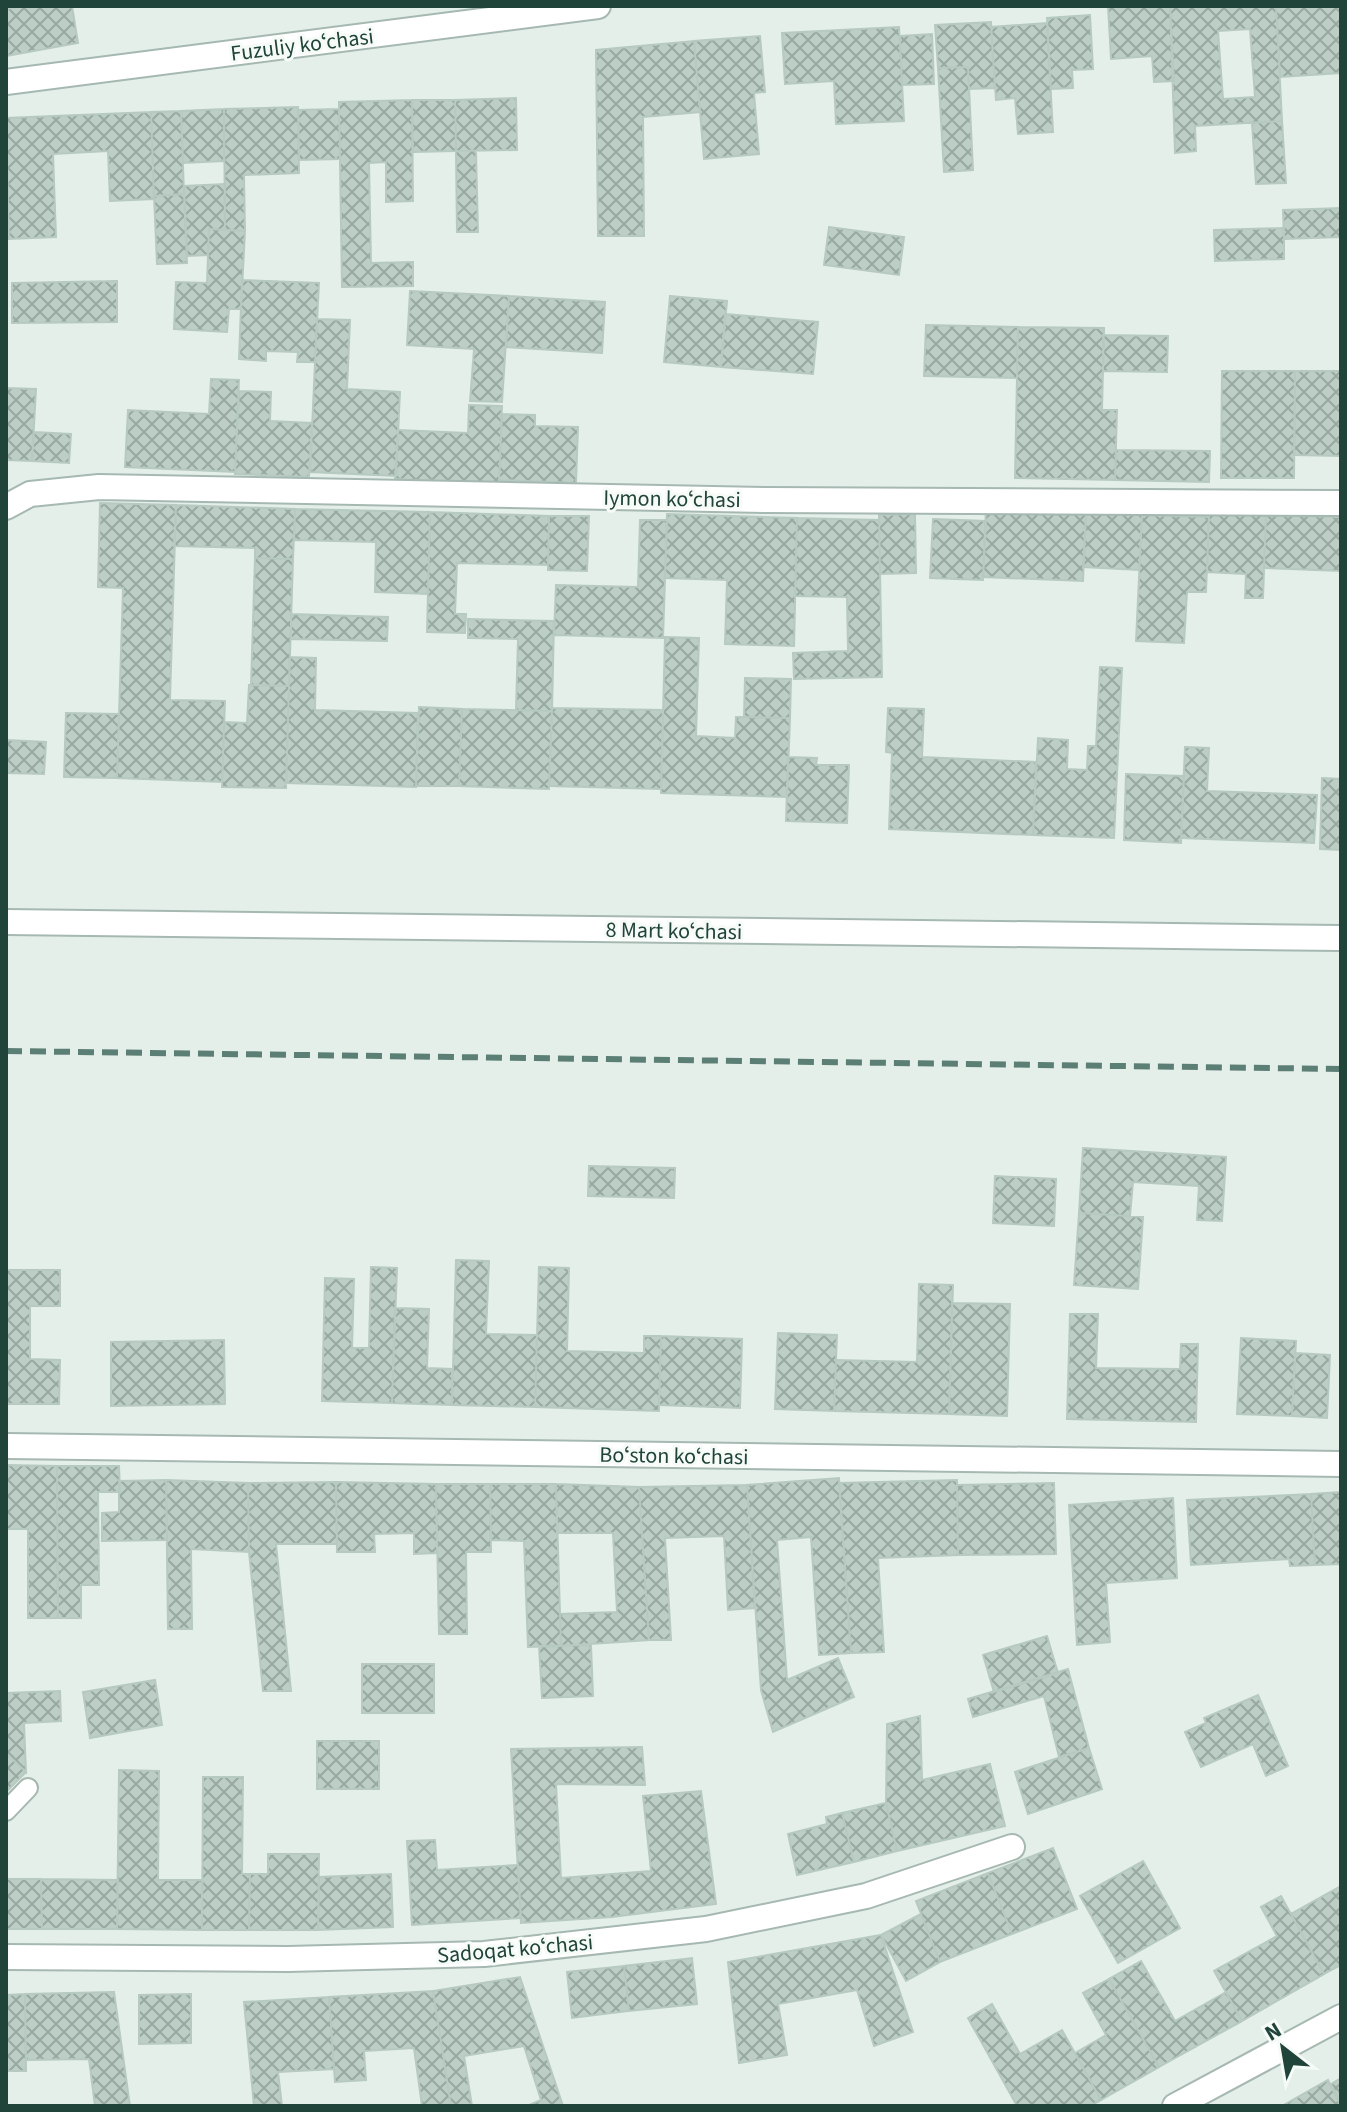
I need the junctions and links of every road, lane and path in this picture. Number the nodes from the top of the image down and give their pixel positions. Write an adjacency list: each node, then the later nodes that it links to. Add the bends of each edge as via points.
1 (598, 6): 2 (street, Fuzuliy koʻchasi)
2 (6, 82)
3 (1341, 503): 4 (street, Iymon koʻchasi, via 751,500 99,487 30,494)
4 (6, 507)
5 (6, 922): 6 (street, 8 Mart koʻchasi)
6 (1341, 938)
7 (6, 1446): 8 (street, Boʻston koʻchasi)
8 (1341, 1464)
9 (28, 1788): 10 (lane)
10 (6, 1811)
11 (1012, 1847): 12 (street, Sadoqat koʻchasi, via 866,1896 706,1929 484,1954)
12 (6, 1957)
13 (1341, 2017): 14 (street)
14 (1175, 2106)

